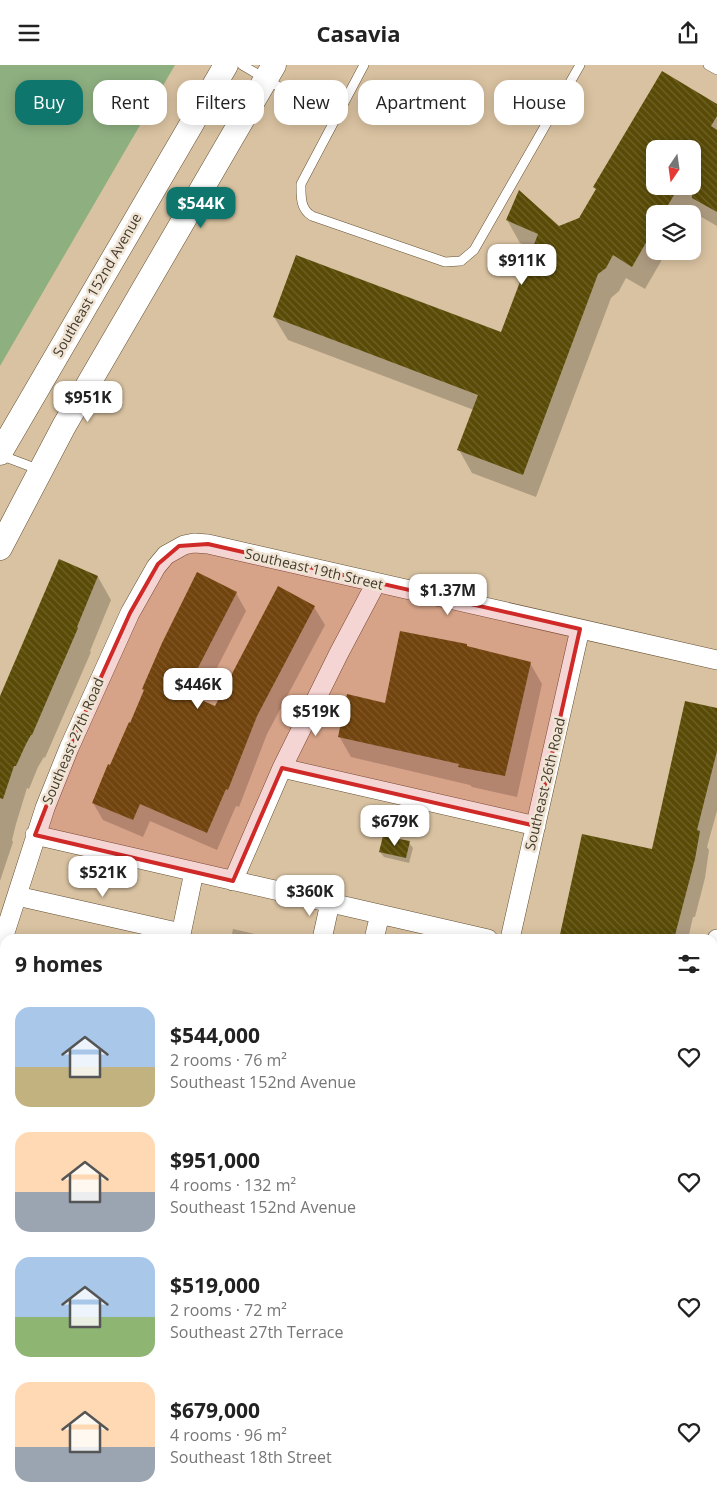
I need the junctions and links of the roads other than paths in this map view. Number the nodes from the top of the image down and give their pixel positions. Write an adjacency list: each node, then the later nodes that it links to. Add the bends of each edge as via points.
1 (226, 65): 11 (street, Southeast 152nd Avenue)
2 (242, 65): 7 (lane)
3 (364, 65): 9 (lane)
4 (580, 65): 10 (lane, via 474,250 461,261 445,262 306,212 301,184)
5 (708, 65): 6 (lane)
6 (717, 71)
7 (270, 72): 8 (lane); 12 (street)
8 (281, 80)
9 (348, 95)
10 (332, 125)
11 (0, 454): 12 (lane)
12 (40, 470): 13 (street)
13 (0, 548)
14 (174, 549): 15 (street, Southeast 19th Street, via 187,544 208,544); 20 (street, Southeast 27th Road, via 158,564 123,627)
15 (376, 583): 16 (street, Southeast 19th Street); 18 (street)
16 (580, 629): 17 (street, Southeast 19th Street); 19 (street, Southeast 26th Road)
17 (717, 660)
18 (282, 768): 19 (street); 22 (street)
19 (536, 826): 32 (street, Southeast 26th Road)
20 (35, 835): 21 (street); 23 (street, Southeast 27th Road)
21 (194, 872): 22 (street); 28 (street)
22 (233, 881): 24 (street)
23 (17, 896): 26 (street, Southeast 27th Road); 27 (street)
24 (330, 903): 25 (street); 29 (street)
25 (380, 914): 30 (street); 31 (street)
26 (5, 934)
27 (172, 934)
28 (180, 934)
29 (323, 934)
30 (375, 934)
31 (466, 934)
32 (511, 934)

